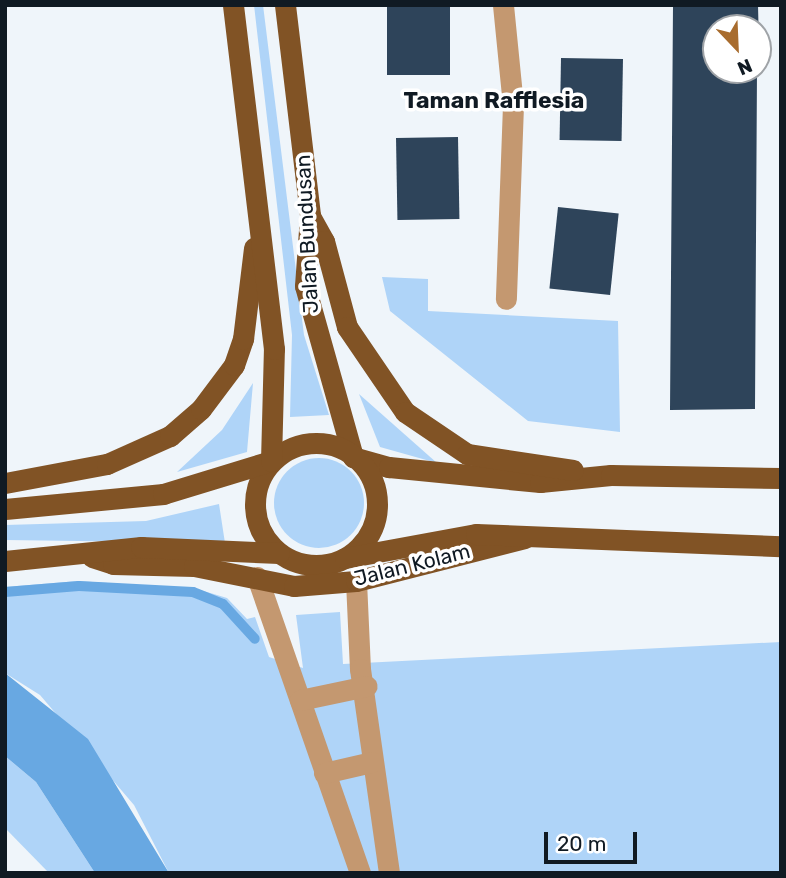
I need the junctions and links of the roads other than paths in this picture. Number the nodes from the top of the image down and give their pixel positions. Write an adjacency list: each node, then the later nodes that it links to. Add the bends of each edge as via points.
1 (233, 5): 4 (main road, Jalan Bundusan)
2 (285, 5): 5 (main road, Jalan Bundusan)
3 (503, 5): 6 (street, via 513,106)
4 (258, 204): 8 (main road, Jalan Bundusan, via 274,349); 11 (main road, via 243,339 234,365 201,409 170,436 107,464)
5 (310, 216): 7 (main road, Jalan Bundusan, via 305,286 311,322); 9 (main road, via 324,241 347,327 405,412 489,461)
6 (506, 299)
7 (353, 457): 8 (main road, via 320,443); 9 (main road, via 388,467 540,482); 17 (main road, via 365,467 377,499 369,533)
8 (271, 461): 12 (main road, via 163,494); 15 (main road, via 255,508 258,526)
9 (611, 475): 10 (main road)
10 (781, 478)
11 (5, 483)
12 (5, 509)
13 (525, 538): 14 (main road, Jalan Kolam); 17 (main road, Jalan Kolam, via 476,534); 20 (main road, Jalan Kolam)
14 (781, 546)
15 (279, 553): 16 (main road, Jalan Kolam, via 141,547); 17 (main road, via 311,565)
16 (92, 557): 18 (main road, Jalan Kolam); 19 (main road, Jalan Kolam)
17 (345, 558)
18 (5, 561)
19 (257, 577): 20 (main road, Jalan Kolam, via 294,586); 22 (street)
20 (356, 581): 21 (street)
21 (367, 686): 22 (street); 23 (street)
22 (300, 701): 24 (street)
23 (372, 762): 24 (street); 26 (street)
24 (324, 774): 25 (street)
25 (360, 873)
26 (389, 873)

